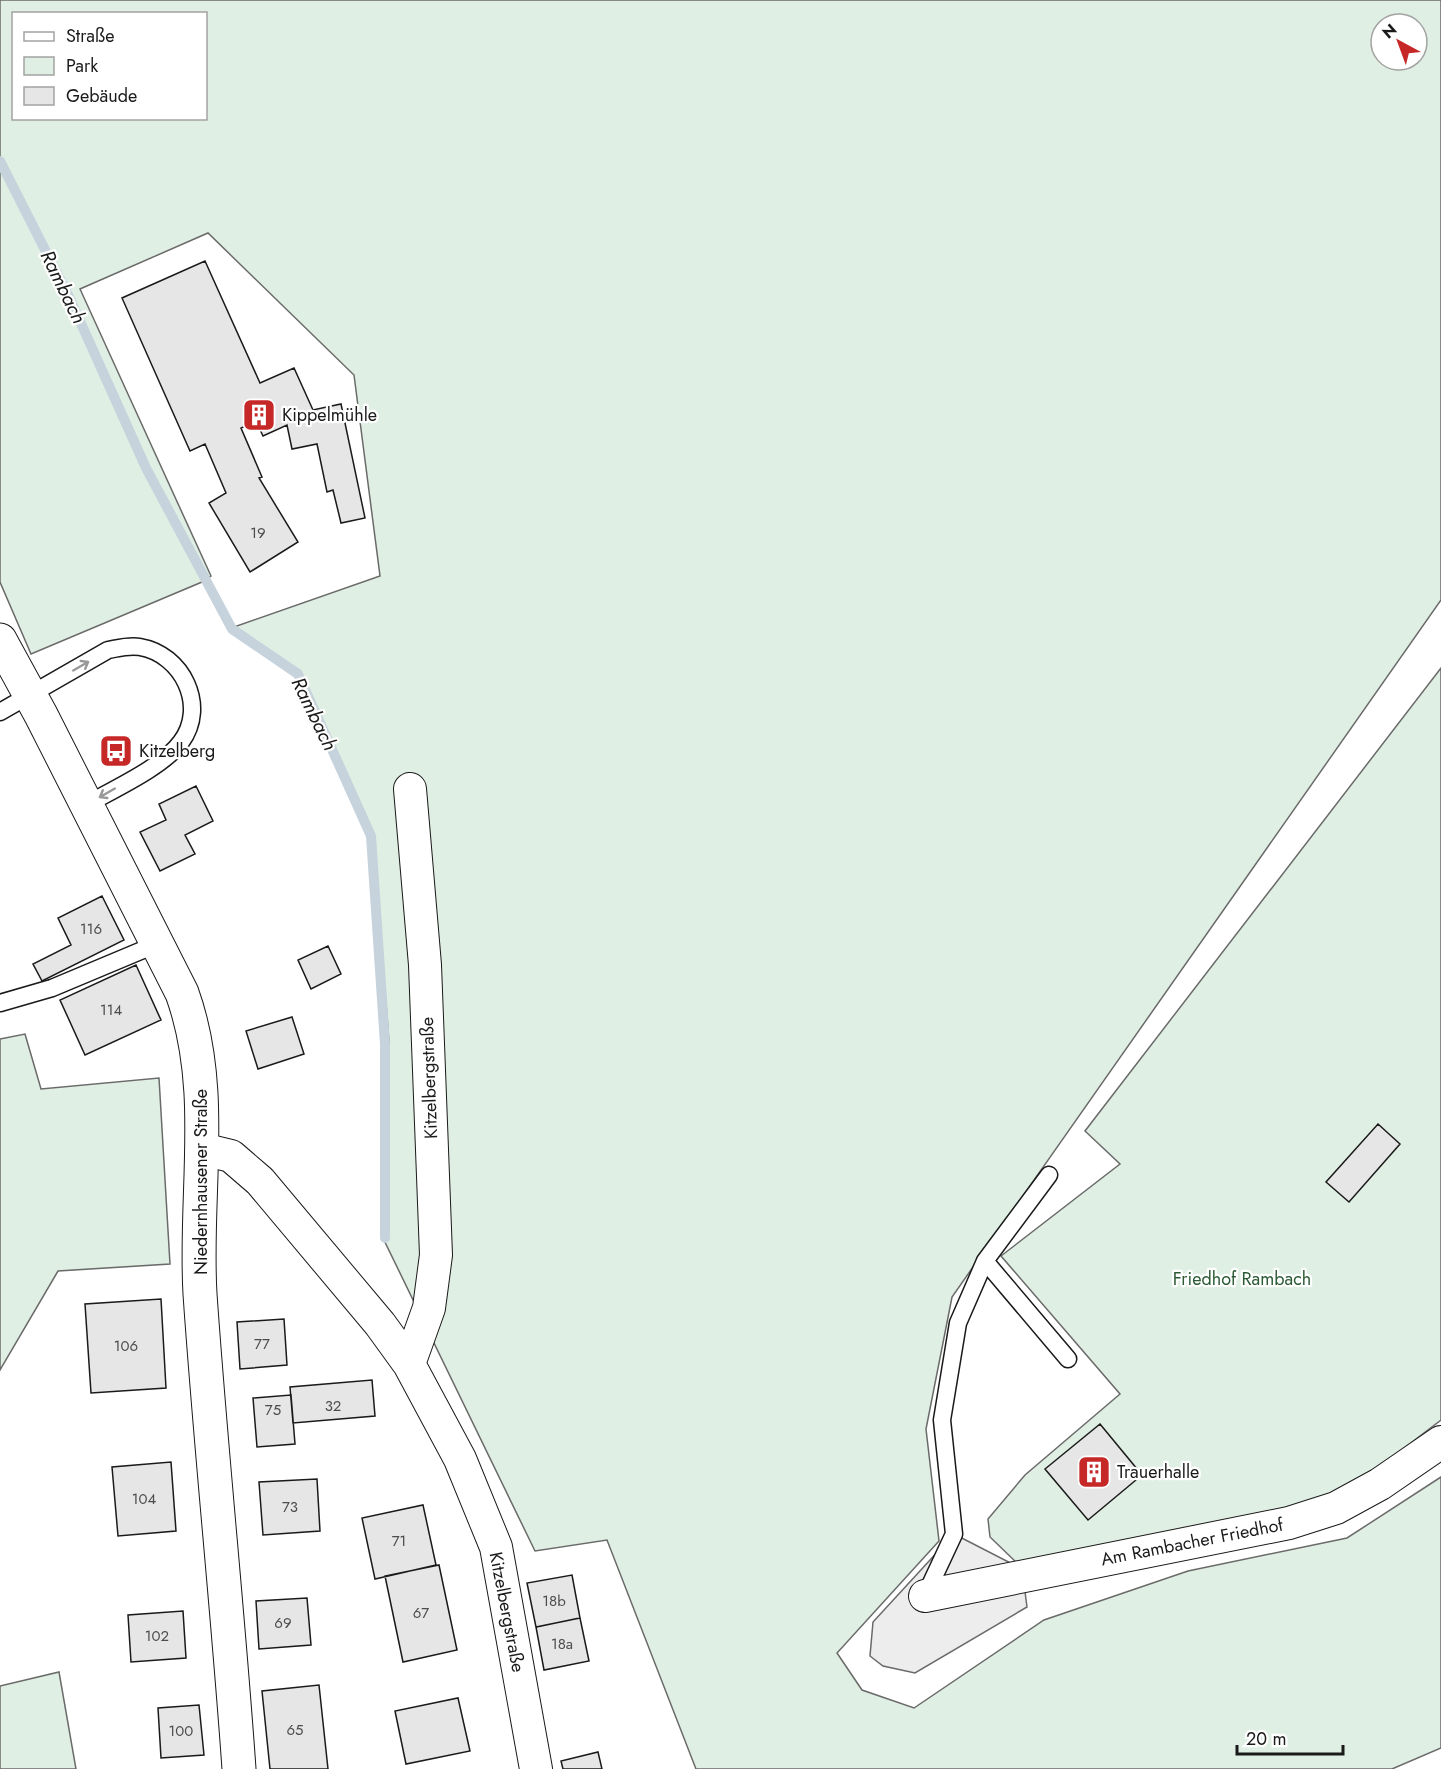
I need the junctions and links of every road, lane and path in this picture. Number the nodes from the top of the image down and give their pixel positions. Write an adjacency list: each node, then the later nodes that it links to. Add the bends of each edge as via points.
1 (0, 640): 2 (main road, Niedernhausener Straße)
2 (31, 696): 3 (lane); 5 (main road, Niedernhausener Straße); 5 (lane, one-way to 5, via 108,650 123,646 154,651 167,658 186,682 192,712 183,740 161,761)
3 (0, 712)
4 (410, 789): 12 (street, Kitzelbergstraße, via 425,965 436,1255 429,1308)
5 (86, 805): 6 (main road, Niedernhausener Straße)
6 (157, 944): 7 (lane, via 52,988); 8 (main road, Niedernhausener Straße, via 182,993 194,1033 200,1066)
7 (0, 1003)
8 (202, 1149): 12 (street, Kitzelbergstraße, via 231,1156 260,1181); 15 (main road, Niedernhausener Straße, via 200,1292)
9 (1049, 1175): 10 (lane)
10 (985, 1261): 11 (lane); 14 (lane, via 958,1323 942,1420 954,1534)
11 (1068, 1359)
12 (409, 1364): 16 (street, Kitzelbergstraße, via 460,1459 496,1547)
13 (1441, 1442): 14 (street, Am Rambacher Friedhof, via 1345,1503 1289,1523)
14 (925, 1596)
15 (239, 1769)
16 (536, 1769)

